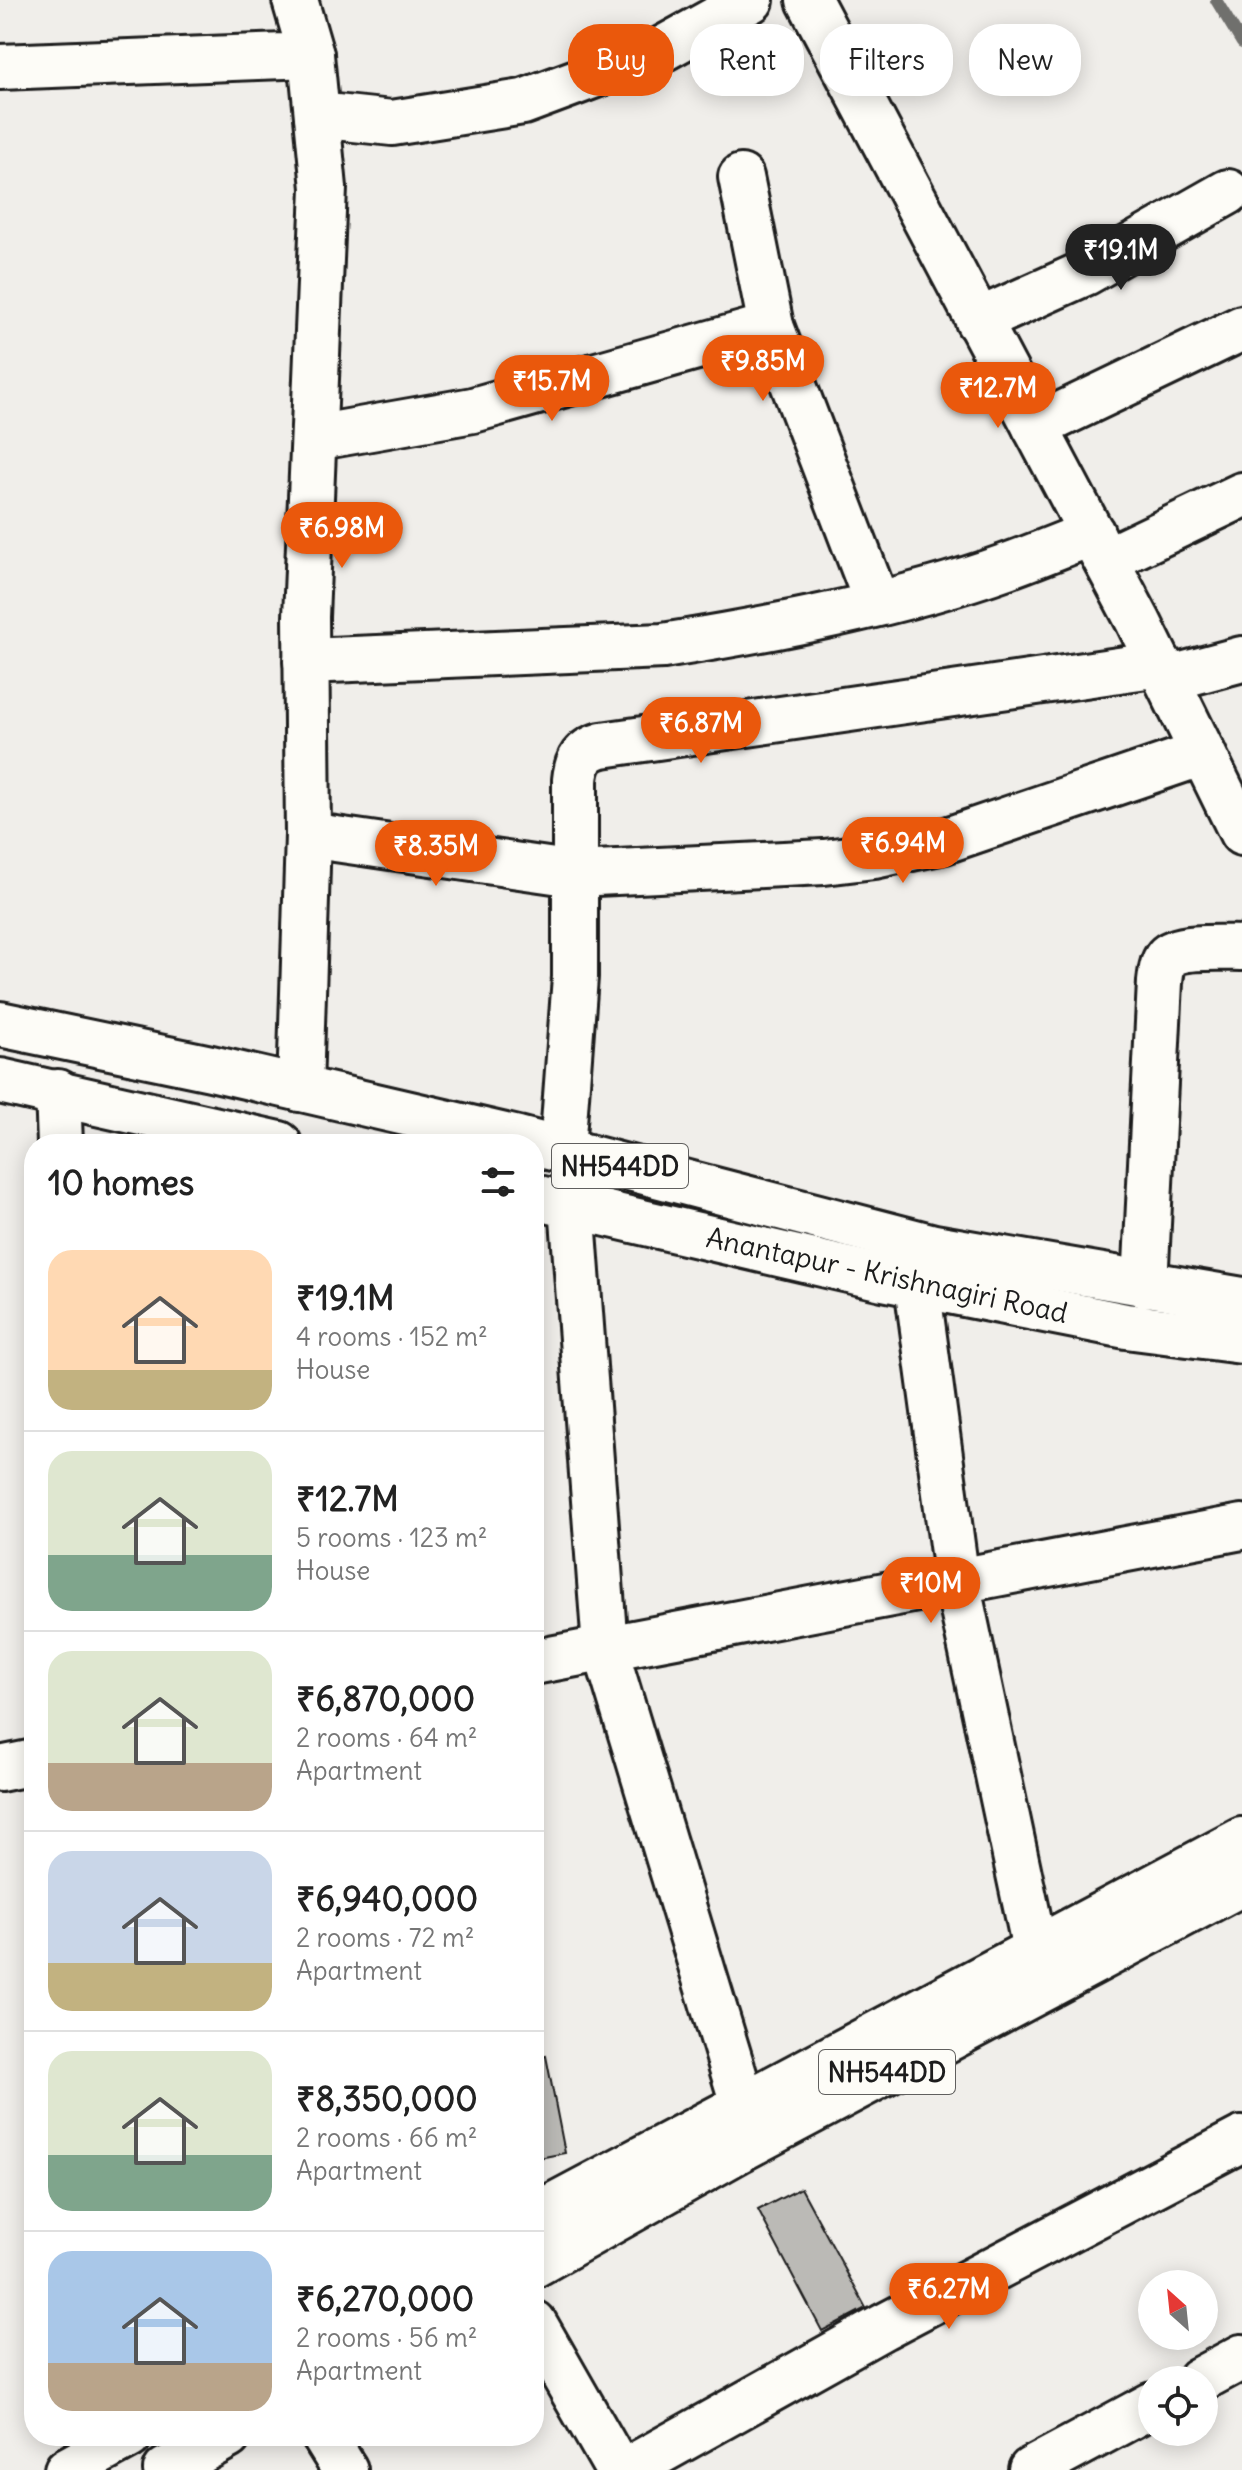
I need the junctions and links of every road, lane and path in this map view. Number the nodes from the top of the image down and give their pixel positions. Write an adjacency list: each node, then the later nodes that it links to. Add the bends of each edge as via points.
1 (751, 0): 5 (main road, via 657,52 523,102 392,123)
2 (809, 0): 8 (main road)
3 (309, 18): 4 (main road); 5 (main road)
4 (0, 67)
5 (317, 115): 12 (main road, via 324,188)
6 (741, 177): 9 (main road)
7 (1228, 192): 8 (main road, via 1085,273)
8 (978, 321): 11 (main road)
9 (771, 326): 12 (main road, via 473,410); 15 (main road)
10 (1242, 328): 11 (main road)
11 (1035, 427): 14 (main road)
12 (314, 438): 17 (main road)
13 (1242, 495): 14 (main road)
14 (1099, 546): 15 (main road); 18 (main road)
15 (877, 603): 17 (main road, via 663,646)
16 (1242, 659): 18 (main road)
17 (306, 661): 21 (main road)
18 (1163, 671): 19 (main road); 22 (main road, via 592,747 576,766)
19 (1203, 753): 20 (main road); 22 (main road, via 944,841 874,856)
20 (1242, 833)
21 (308, 835): 22 (main road); 26 (main road)
22 (575, 874): 32 (main road)
23 (1242, 948): 35 (main road, via 1185,949 1170,954 1164,964)
24 (0, 1024): 26 (main road, Anantapur - Krishnagiri Road / NH544DD)
25 (0, 1081): 27 (main road)
26 (300, 1089): 30 (main road, Anantapur - Krishnagiri Road / NH544DD)
27 (58, 1092): 28 (main road); 29 (main road)
28 (60, 1134)
29 (236, 1134)
30 (492, 1134)
31 (544, 1146): 32 (main road, Anantapur - Krishnagiri Road / NH544DD)
32 (573, 1153): 33 (main road); 35 (main road, Anantapur - Krishnagiri Road / NH544DD, via 934,1247)
33 (553, 1201): 34 (main road, Anantapur - Krishnagiri Road / NH544DD); 40 (main road)
34 (917, 1285): 37 (main road, Anantapur - Krishnagiri Road / NH544DD, via 1126,1326); 39 (main road)
35 (1145, 1285): 36 (main road, Anantapur - Krishnagiri Road / NH544DD)
36 (1242, 1300)
37 (1242, 1341)
38 (1242, 1527): 39 (main road)
39 (957, 1582): 40 (main road); 46 (main road)
40 (605, 1648): 41 (main road); 47 (main road)
41 (544, 1660)
42 (24, 1764): 43 (main road)
43 (0, 1769)
44 (1242, 1840): 46 (main road, NH544DD)
45 (1242, 1883): 50 (main road, NH544DD)
46 (1035, 1949): 47 (main road, NH544DD)
47 (743, 2104): 49 (main road, NH544DD)
48 (1242, 2139): 62 (main road, via 883,2327)
49 (544, 2211)
50 (544, 2259)
51 (544, 2340): 61 (main road)
52 (1242, 2357): 53 (main road)
53 (1218, 2370)
54 (1138, 2413): 63 (main road)
55 (111, 2446): 58 (main road)
56 (210, 2446): 59 (main road)
57 (330, 2446): 60 (main road)
58 (67, 2470)
59 (166, 2470)
60 (345, 2470)
61 (618, 2470)
62 (627, 2470)
63 (1031, 2470)

